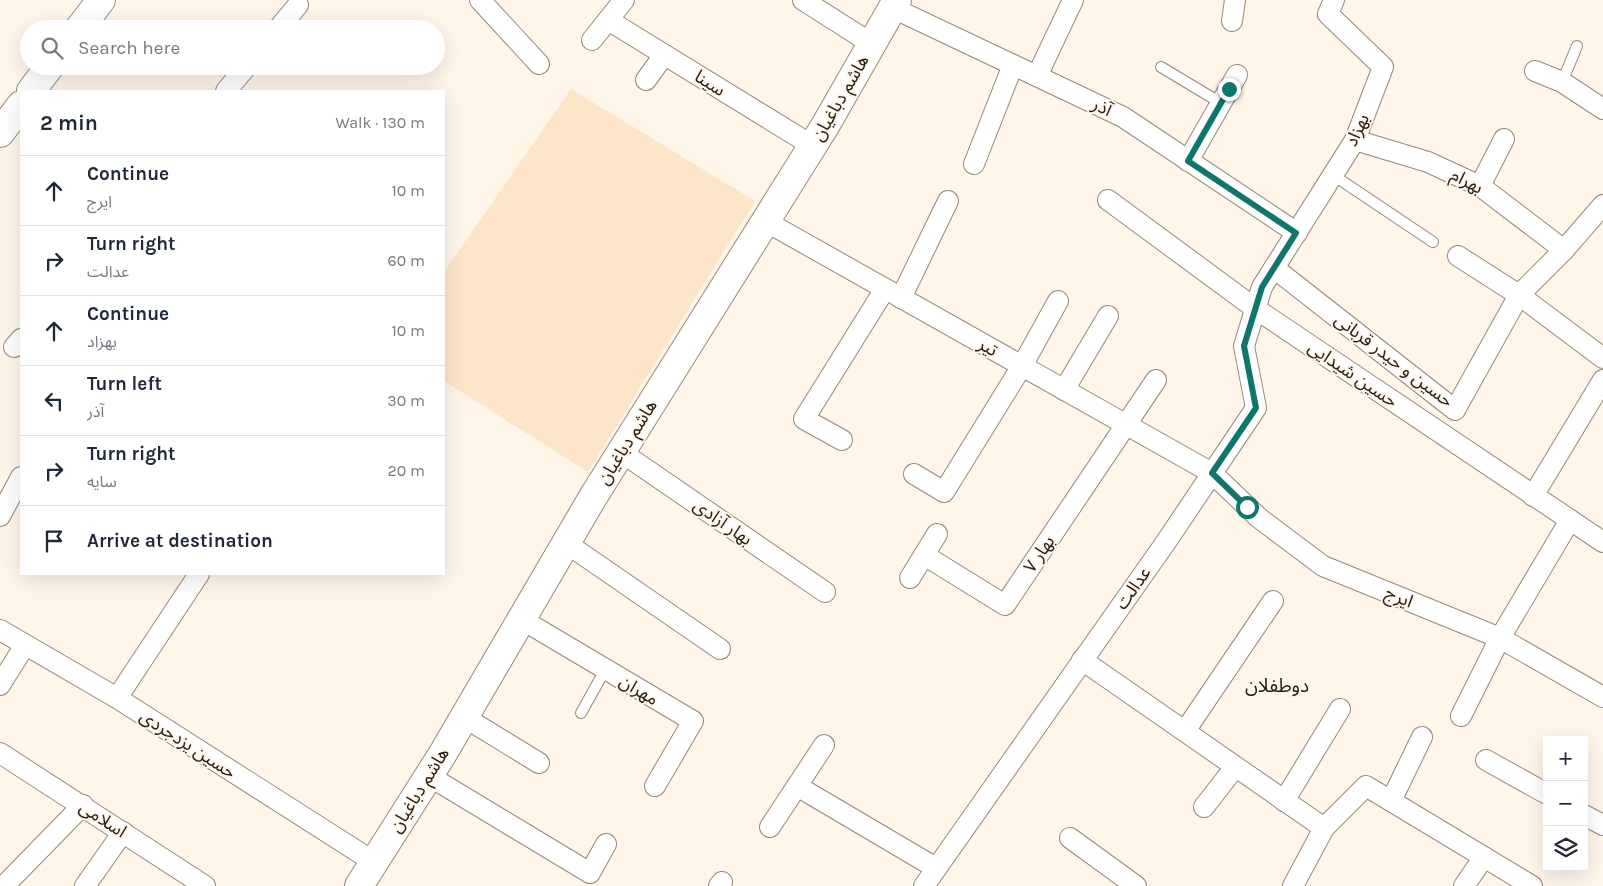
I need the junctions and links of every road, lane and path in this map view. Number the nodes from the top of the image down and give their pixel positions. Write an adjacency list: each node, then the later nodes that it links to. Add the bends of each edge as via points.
1 (101, 0): 10 (street)
2 (480, 0): 18 (street)
3 (624, 0): 12 (street)
4 (803, 0): 15 (street)
5 (1073, 0): 24 (street)
6 (1235, 0): 13 (street)
7 (1334, 0): 35 (street, بهزاد, via 1328,14 1384,67)
8 (895, 4): 15 (street, هاشم دباغیان); 19 (street, آذر)
9 (298, 5): 11 (street)
10 (86, 20)
11 (286, 20)
12 (608, 20): 14 (street); 17 (street, سینا)
13 (1232, 20)
14 (592, 40)
15 (872, 44): 36 (street, هاشم دباغیان)
16 (1577, 46): 27 (lane)
17 (664, 54): 26 (street); 36 (street, سینا)
18 (539, 64)
19 (1013, 65): 24 (street, آذر); 38 (street)
20 (1161, 67): 30 (lane)
21 (1535, 71): 27 (street)
22 (44, 75): 28 (street)
23 (239, 75): 29 (street)
24 (1037, 76): 37 (street, آذر, via 1123,117)
25 (1237, 76): 30 (street)
26 (646, 80)
27 (1562, 82): 32 (street)
28 (33, 90)
29 (227, 90)
30 (1221, 103): 37 (street)
31 (20, 106): 33 (street)
32 (1603, 110)
33 (0, 133)
34 (1504, 138): 40 (street)
35 (1355, 140): 39 (street, بهزاد); 40 (street, بهرام, via 1428,162)
36 (813, 146): 44 (street, هاشم دباغیان)
37 (1188, 161): 45 (street, آذر)
38 (974, 164)
39 (1333, 175): 45 (street, بهزاد); 46 (lane)
40 (1480, 186): 47 (street, بهرام)
41 (1108, 200): 53 (street, حسین شیدایی)
42 (948, 201): 50 (street)
43 (1600, 213): 47 (street, حسین و حیدر قربانی)
44 (765, 221): 50 (street, تیر); 62 (street, هاشم دباغیان)
45 (1296, 233): 49 (street, بهزاد)
46 (1433, 242)
47 (1564, 250): 51 (street, حسین و حیدر قربانی)
48 (1458, 256): 51 (street)
49 (1274, 268): 51 (street, حسین و حیدر قربانی, via 1455,410); 53 (street, عدالت, via 1262,287)
50 (893, 293): 56 (street, تیر); 61 (street, via 804,419)
51 (1519, 295): 55 (street)
52 (1058, 301): 56 (street)
53 (1256, 309): 63 (street, عدالت, via 1244,346 1256,408); 66 (street, حسین شیدایی)
54 (1108, 316): 59 (street)
55 (1603, 358)
56 (1022, 366): 59 (street, تیر); 64 (street, via 944,492)
57 (1156, 380): 60 (street)
58 (1603, 380): 66 (street)
59 (1064, 390): 60 (street, تیر)
60 (1126, 425): 63 (street, تیر); 72 (street, بهار ۷, via 1005,605)
61 (842, 440)
62 (622, 452): 71 (street, هاشم دباغیان); 75 (street, بهار آزادی)
63 (1212, 473): 79 (street, ایرج, via 1259,518 1323,566); 82 (street, عدالت)
64 (914, 474)
65 (20, 479): 67 (street)
66 (1533, 496): 68 (street, حسین شیدایی)
67 (0, 516)
68 (1570, 520): 70 (street, حسین شیدایی); 79 (street)
69 (937, 534): 72 (street)
70 (1603, 542)
71 (566, 543): 77 (street, هاشم دباغیان); 81 (street)
72 (924, 555): 74 (street)
73 (197, 575): 86 (street)
74 (910, 578)
75 (825, 592)
76 (1273, 601): 91 (street)
77 (521, 619): 83 (street, مهران); 90 (street, هاشم دباغیان)
78 (0, 630): 80 (street, حسین یزدجردی)
79 (1500, 638): 85 (street, ایرج); 89 (street)
80 (25, 645): 84 (street); 86 (street, حسین یزدجردی)
81 (720, 649)
82 (1082, 660): 91 (street); 114 (street, عدالت)
83 (606, 670): 88 (lane); 99 (street, مهران, via 693,721)
84 (0, 685)
85 (1603, 697)
86 (117, 698): 115 (street, حسین یزدجردی)
87 (1340, 709): 102 (street)
88 (581, 713)
89 (1461, 716)
90 (464, 717): 96 (street); 98 (street, هاشم دباغیان)
91 (1185, 732): 97 (street)
92 (1422, 737): 103 (street)
93 (824, 745): 100 (street)
94 (0, 752): 104 (street, اسلامی)
95 (1486, 760): 101 (street)
96 (539, 762)
97 (1235, 767): 102 (street); 105 (street)
98 (429, 776): 112 (street, via 590,873); 115 (street, هاشم دباغیان)
99 (656, 786)
100 (797, 786): 108 (street); 114 (street)
101 (1543, 792)
102 (1284, 801): 109 (street)
103 (1391, 801): 109 (street, via 1366,786); 113 (street)
104 (83, 806): 110 (street, اسلامی); 116 (street)
105 (1204, 806)
106 (1588, 817): 107 (street)
107 (1603, 825)
108 (770, 827)
109 (1324, 828): 121 (street)
110 (122, 832): 117 (street); 118 (street, اسلامی)
111 (1070, 838): 120 (street)
112 (606, 844)
113 (1484, 857): 122 (street); 123 (street)
114 (936, 868): 119 (street, عدالت)
115 (368, 878)
116 (4, 886)
117 (85, 886)
118 (205, 886)
119 (924, 886)
120 (1136, 886)
121 (1293, 886)
122 (1464, 886)
123 (1532, 886)

